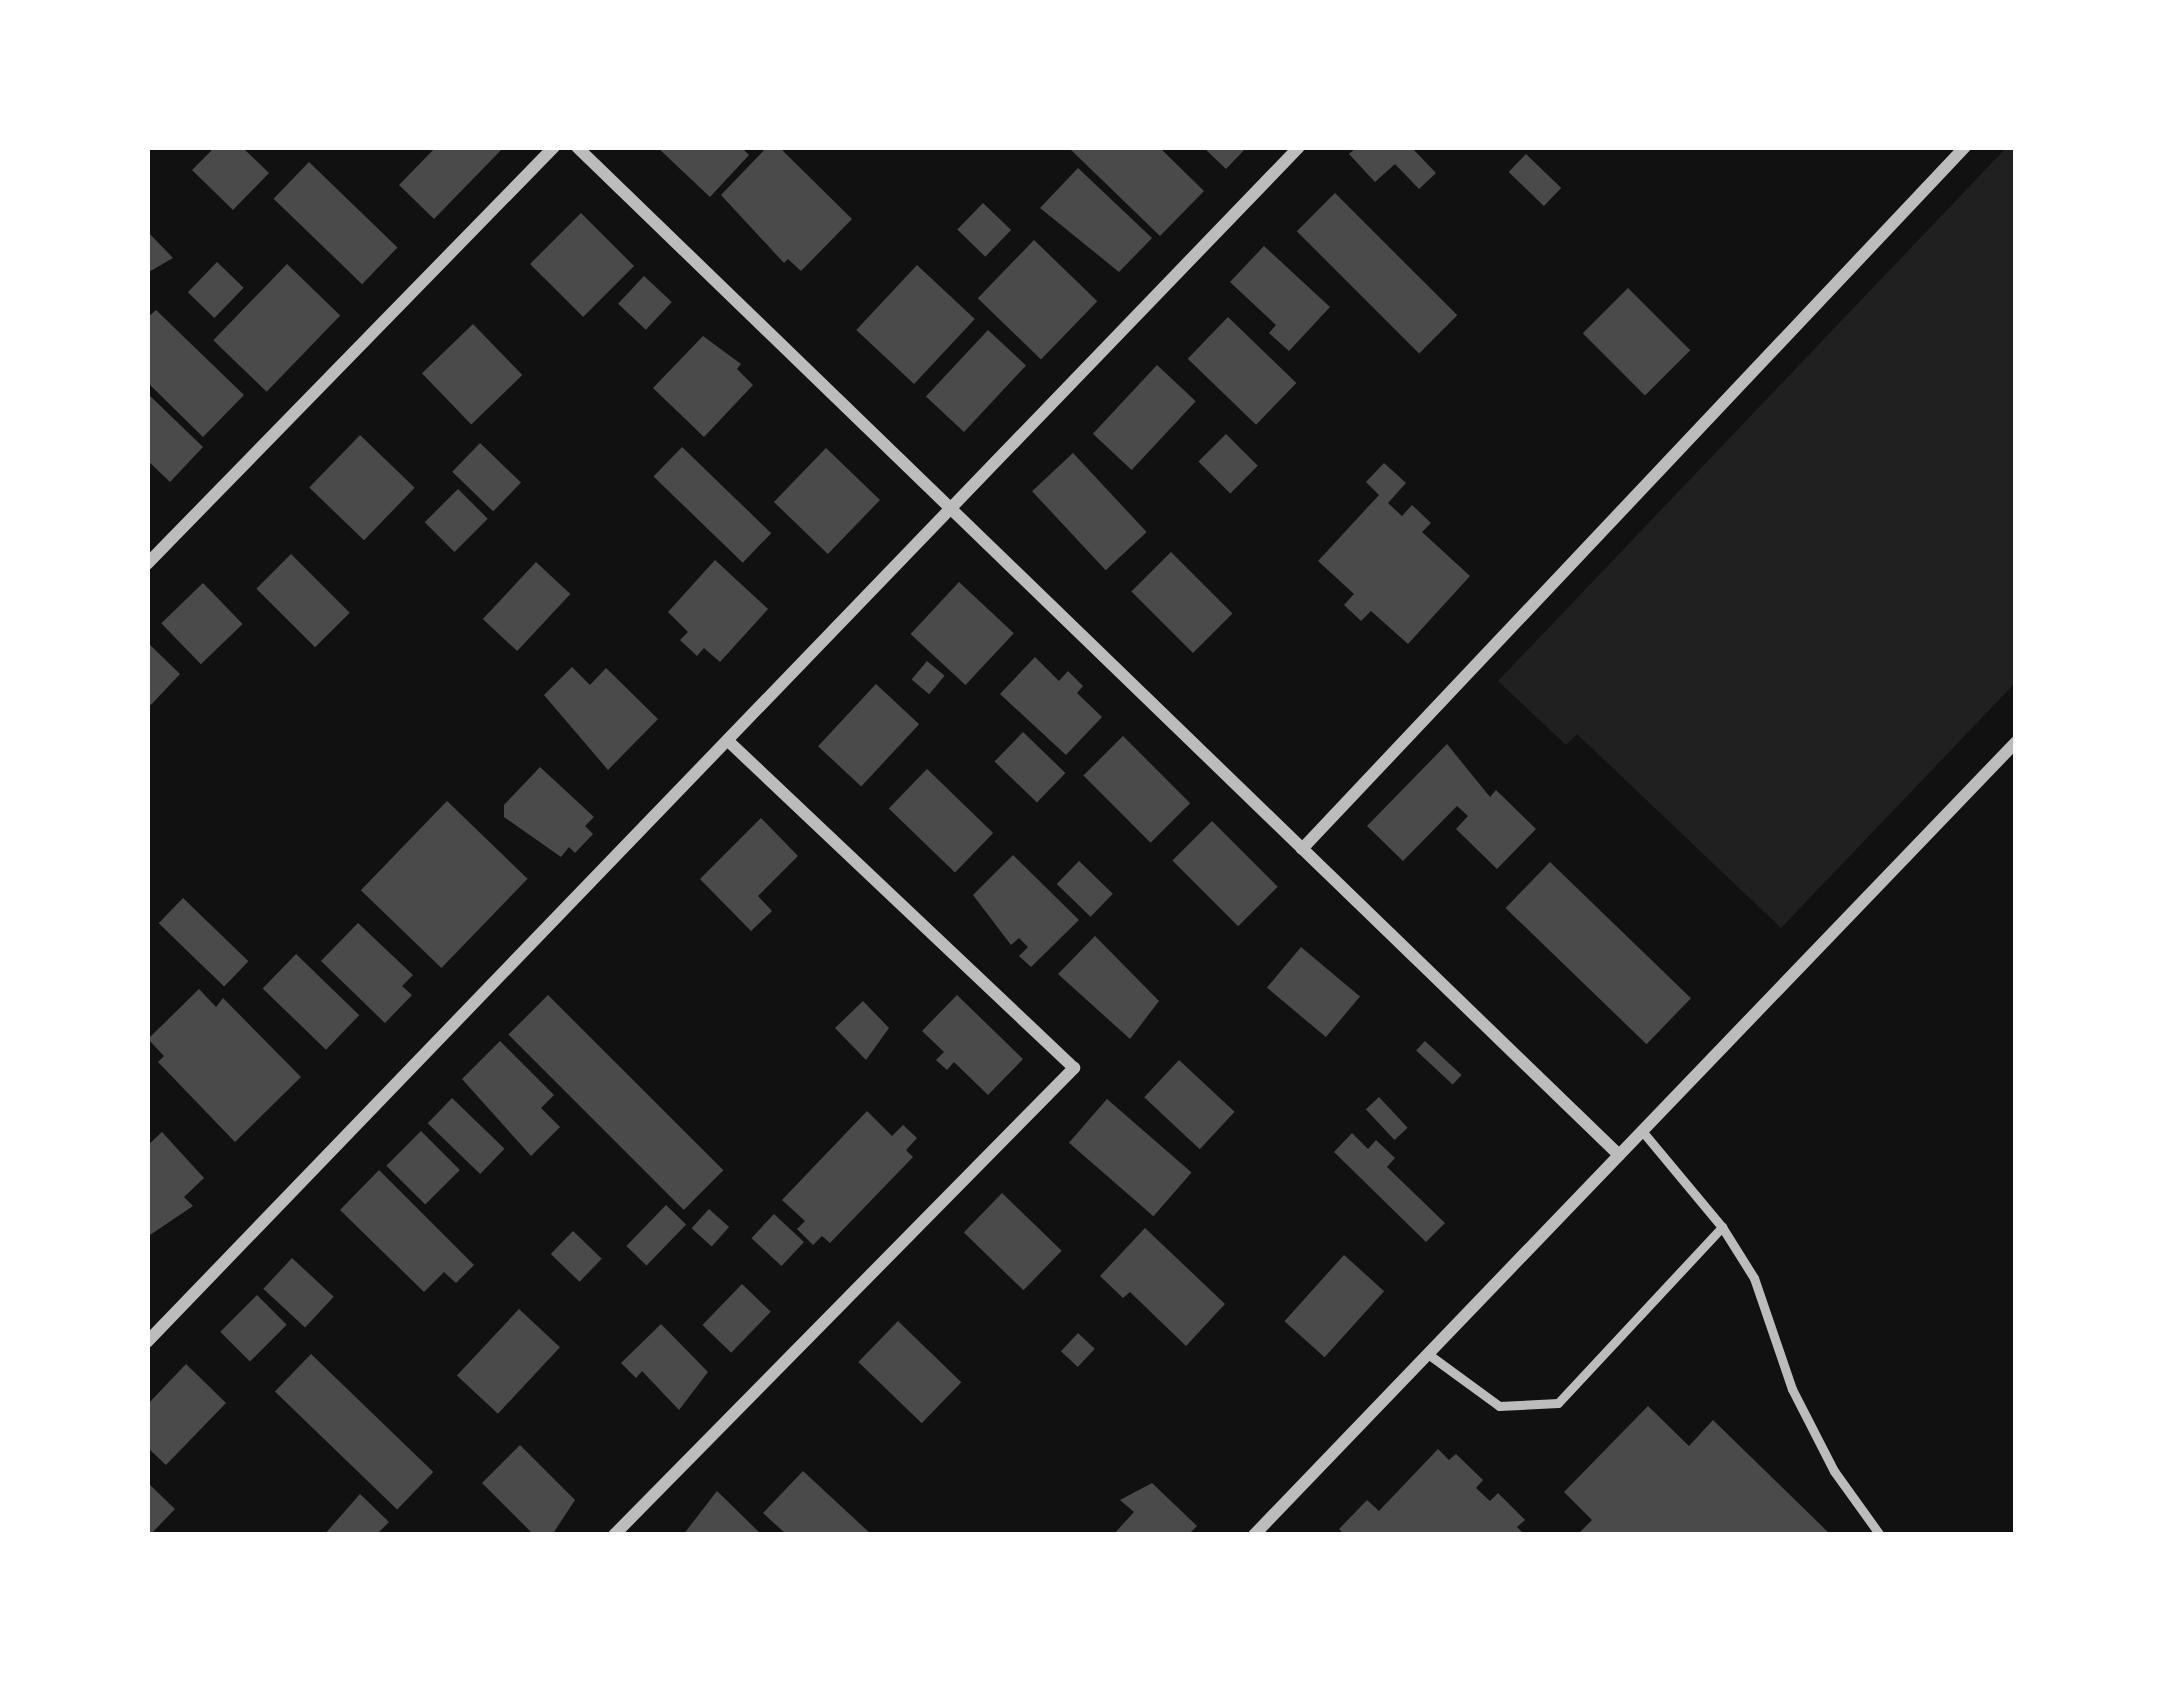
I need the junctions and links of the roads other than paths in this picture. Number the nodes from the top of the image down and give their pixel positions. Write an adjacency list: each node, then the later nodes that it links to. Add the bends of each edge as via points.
1 (554, 147): 6 (street)
2 (577, 147): 5 (street)
3 (1299, 147): 5 (street)
4 (1964, 147): 9 (street)
5 (951, 509): 7 (street); 9 (street)
6 (147, 564)
7 (728, 740): 13 (street); 15 (street, via 1074,1068)
8 (2016, 742): 10 (street)
9 (1302, 849): 11 (street)
10 (1642, 1131): 11 (street); 12 (lane)
11 (1619, 1155): 14 (street)
12 (1722, 1227): 14 (lane, via 1558,1403 1498,1406); 17 (lane, via 1754,1278 1823,1451)
13 (147, 1342)
14 (1428, 1354): 16 (street)
15 (614, 1535)
16 (1254, 1535)
17 (1880, 1535)

